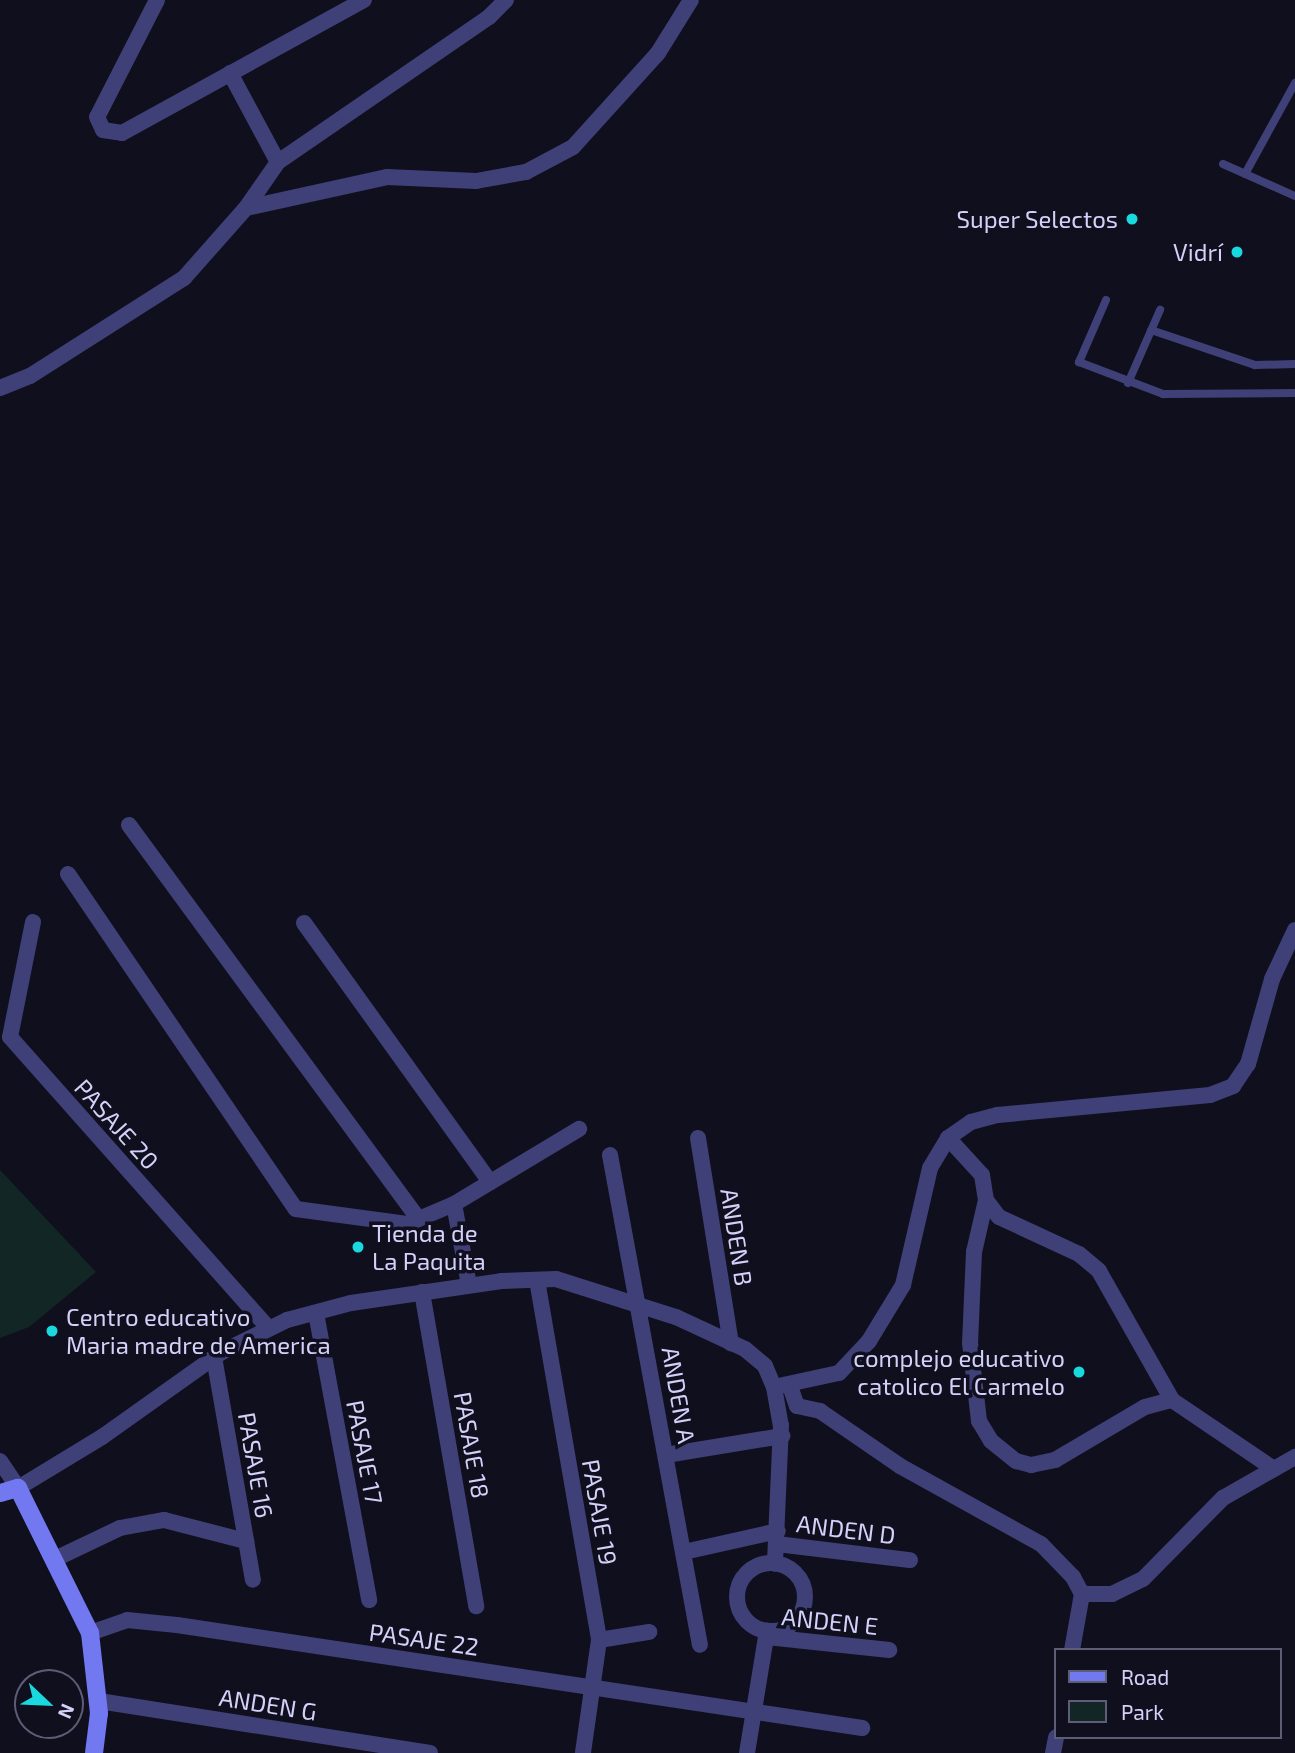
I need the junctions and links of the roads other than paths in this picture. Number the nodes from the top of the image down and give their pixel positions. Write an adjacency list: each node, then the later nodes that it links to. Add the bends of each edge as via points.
1 (157, 0): 5 (street, via 97,117 103,130 122,133)
2 (364, 0): 5 (street)
3 (506, 0): 7 (street, via 489,17)
4 (691, 0): 12 (street, via 658,53 573,146 526,172 476,181 387,177)
5 (230, 73): 7 (street)
6 (1295, 83): 9 (lane)
7 (278, 162): 12 (street)
8 (1223, 164): 9 (lane)
9 (1245, 174): 11 (lane)
10 (1295, 184): 11 (lane)
11 (1292, 195)
12 (246, 208): 18 (street, via 184,278 30,376)
13 (1106, 300): 17 (lane, via 1079,362)
14 (1160, 310): 15 (lane)
15 (1151, 330): 16 (lane, via 1255,365); 17 (lane)
16 (1295, 364)
17 (1128, 383): 19 (lane, via 1163,394)
18 (0, 388)
19 (1295, 393)
20 (129, 825): 32 (street)
21 (68, 874): 32 (street, via 296,1209 407,1224)
22 (33, 922): 38 (street, PASAJE 20, via 9,1037)
23 (304, 923): 29 (street)
24 (1295, 930): 27 (street, via 1272,979 1248,1064 1233,1086 1210,1095 998,1115 971,1122)
25 (579, 1129): 29 (street)
26 (698, 1138): 39 (street, ANDEN B)
27 (948, 1138): 30 (street, via 982,1175); 41 (street, via 930,1168 910,1262 886,1318 839,1373)
28 (610, 1155): 36 (street, ANDEN A)
29 (490, 1182): 31 (street)
30 (986, 1200): 42 (street, via 999,1217 1079,1254 1099,1271); 42 (street, via 974,1252 970,1343 979,1422 991,1441 1016,1461 1031,1465 1055,1460 1144,1407)
31 (454, 1204): 32 (street); 34 (street)
32 (418, 1219)
33 (537, 1280): 34 (street); 36 (street, via 556,1279); 62 (street, PASAJE 19)
34 (470, 1286): 35 (street)
35 (422, 1292): 37 (street); 58 (street, PASAJE 18)
36 (639, 1304): 39 (street); 44 (street, ANDEN A)
37 (316, 1313): 38 (street); 57 (street, PASAJE 17)
38 (269, 1329): 40 (street)
39 (731, 1343): 41 (street, via 765,1366)
40 (214, 1357): 48 (street, via 102,1437); 50 (street, PASAJE 16)
41 (782, 1386): 43 (street); 56 (street, via 797,1406 820,1411 900,1466 1041,1544 1073,1577)
42 (1172, 1400): 47 (street)
43 (782, 1436): 44 (street); 49 (street)
44 (666, 1455): 51 (street, ANDEN A)
45 (1295, 1457): 47 (street)
46 (0, 1461): 48 (street)
47 (1274, 1469): 56 (street, via 1223,1498 1143,1579 1112,1594)
48 (9, 1491): 52 (street)
49 (777, 1538): 51 (street, ANDEN D); 53 (street, ANDEN D); 54 (street)
50 (246, 1541): 52 (street, via 164,1520 120,1528); 55 (street, PASAJE 16)
51 (684, 1552): 63 (street, ANDEN A)
52 (55, 1559): 60 (street)
53 (910, 1560)
54 (775, 1564): 61 (street, via 746,1575 738,1597 746,1620); 61 (street, via 797,1574 805,1597 801,1613 790,1625)
55 (253, 1580)
56 (1082, 1594): 64 (street)
57 (369, 1600)
58 (476, 1606)
59 (649, 1632): 62 (street)
60 (90, 1633): 66 (street, PASAJE 22, via 127,1620 177,1625); 67 (street)
61 (767, 1634): 65 (street, ANDEN E); 68 (street)
62 (599, 1640): 66 (street, PASAJE 19)
63 (700, 1645)
64 (1072, 1648)
65 (889, 1650)
66 (592, 1686): 68 (street, PASAJE 22); 72 (street, PASAJE 19)
67 (99, 1701): 70 (street); 71 (street, ANDEN G)
68 (754, 1711): 69 (street, PASAJE 22); 73 (street)
69 (862, 1728)
70 (94, 1753)
71 (430, 1753)
72 (583, 1753)
73 (747, 1753)

